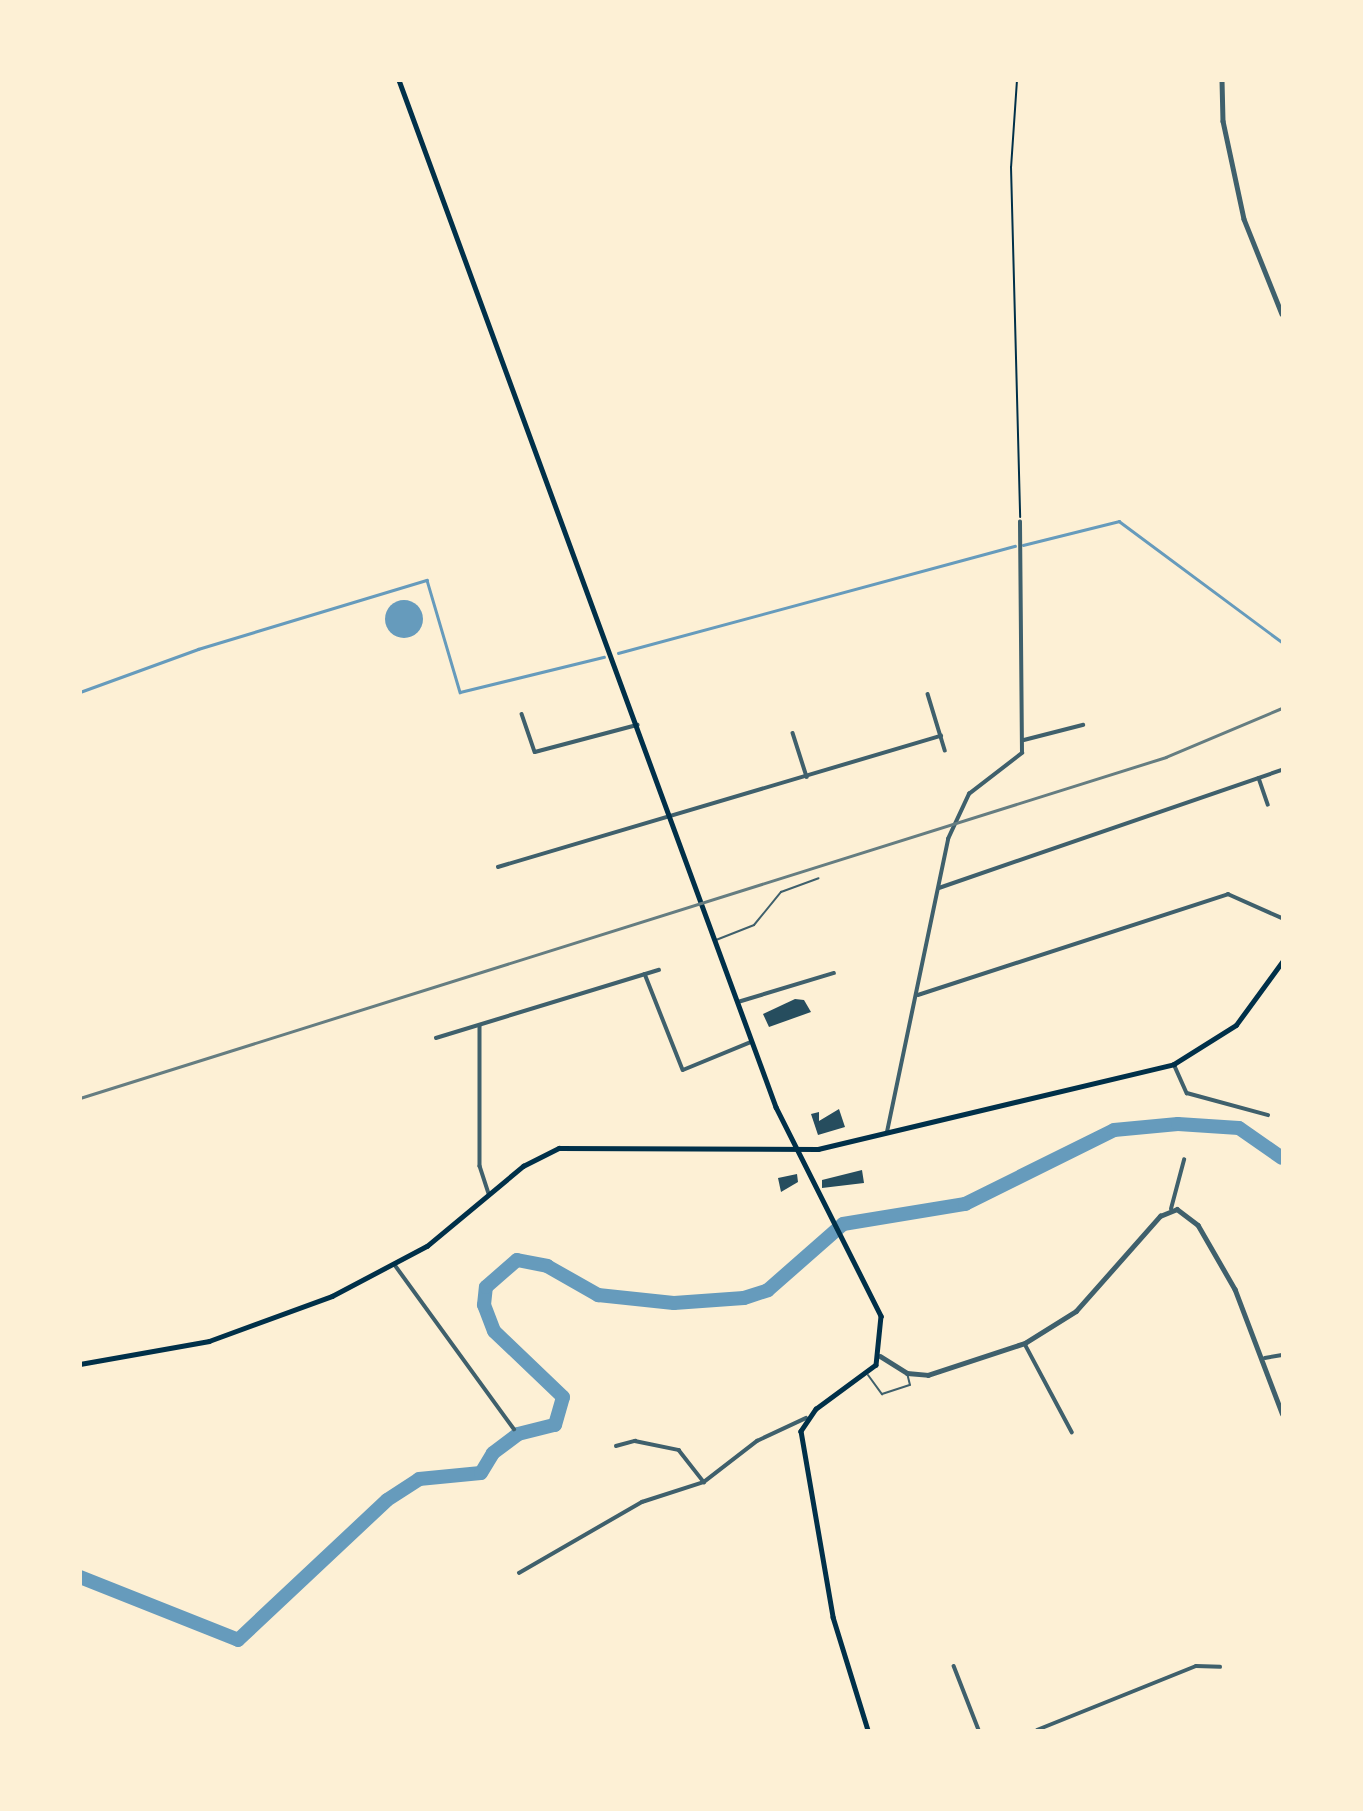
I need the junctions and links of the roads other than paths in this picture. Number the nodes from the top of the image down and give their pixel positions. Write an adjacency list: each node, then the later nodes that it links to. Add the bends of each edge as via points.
1 (399, 80): 7 (main road)
2 (1222, 80): 3 (street, via 1223,121 1244,219)
3 (1283, 314)
4 (1020, 522): 11 (street)
5 (928, 694): 10 (street)
6 (522, 713): 7 (street, via 535,752)
7 (637, 725): 17 (main road)
8 (1083, 725): 11 (street)
9 (793, 733): 14 (street)
10 (941, 736): 12 (street); 14 (street)
11 (1024, 740): 20 (street, via 1015,763 969,794 954,824)
12 (945, 750)
13 (1283, 770): 15 (street)
14 (807, 777): 17 (street)
15 (1259, 778): 16 (street); 20 (street)
16 (1268, 804)
17 (671, 819): 18 (street); 22 (main road)
18 (498, 867)
19 (819, 878): 22 (lane, via 781,892 754,925)
20 (939, 888): 27 (street)
21 (1283, 918): 27 (street, via 1228,894)
22 (715, 940): 28 (main road)
23 (1283, 962): 32 (main road, via 1237,1026)
24 (659, 970): 26 (street)
25 (834, 973): 28 (street)
26 (645, 974): 29 (street); 31 (street, via 683,1070)
27 (918, 996): 34 (street)
28 (738, 1002): 31 (main road)
29 (480, 1026): 30 (street); 37 (street, via 480,1166)
30 (436, 1038)
31 (753, 1041): 35 (main road)
32 (1174, 1064): 33 (street, via 1187,1093); 34 (main road)
33 (1268, 1115)
34 (887, 1132): 35 (main road)
35 (794, 1151): 37 (main road, via 577,1144 530,1161); 42 (main road, via 878,1306)
36 (1184, 1160): 38 (street)
37 (490, 1196): 39 (main road, via 455,1227)
38 (1171, 1209): 40 (street, via 1095,1294); 43 (street, via 1188,1213 1208,1240)
39 (395, 1265): 44 (main road, via 246,1330); 49 (street)
40 (1025, 1343): 45 (street, via 938,1374); 50 (street)
41 (1283, 1355): 43 (street)
42 (880, 1356): 45 (street); 46 (main road)
43 (1265, 1359): 47 (street)
44 (80, 1364)
45 (907, 1373): 46 (lane, via 910,1385 882,1394)
46 (868, 1374): 48 (main road)
47 (1283, 1413)
48 (806, 1418): 52 (street, via 757,1441); 56 (main road, via 801,1431 831,1604)
49 (514, 1429)
50 (1072, 1432)
51 (616, 1446): 52 (street, via 635,1441 679,1450)
52 (704, 1482): 53 (street, via 642,1502)
53 (520, 1573)
54 (954, 1666): 57 (street)
55 (1220, 1667): 58 (street, via 1196,1666)
56 (868, 1731)
57 (979, 1731)
58 (1037, 1731)

